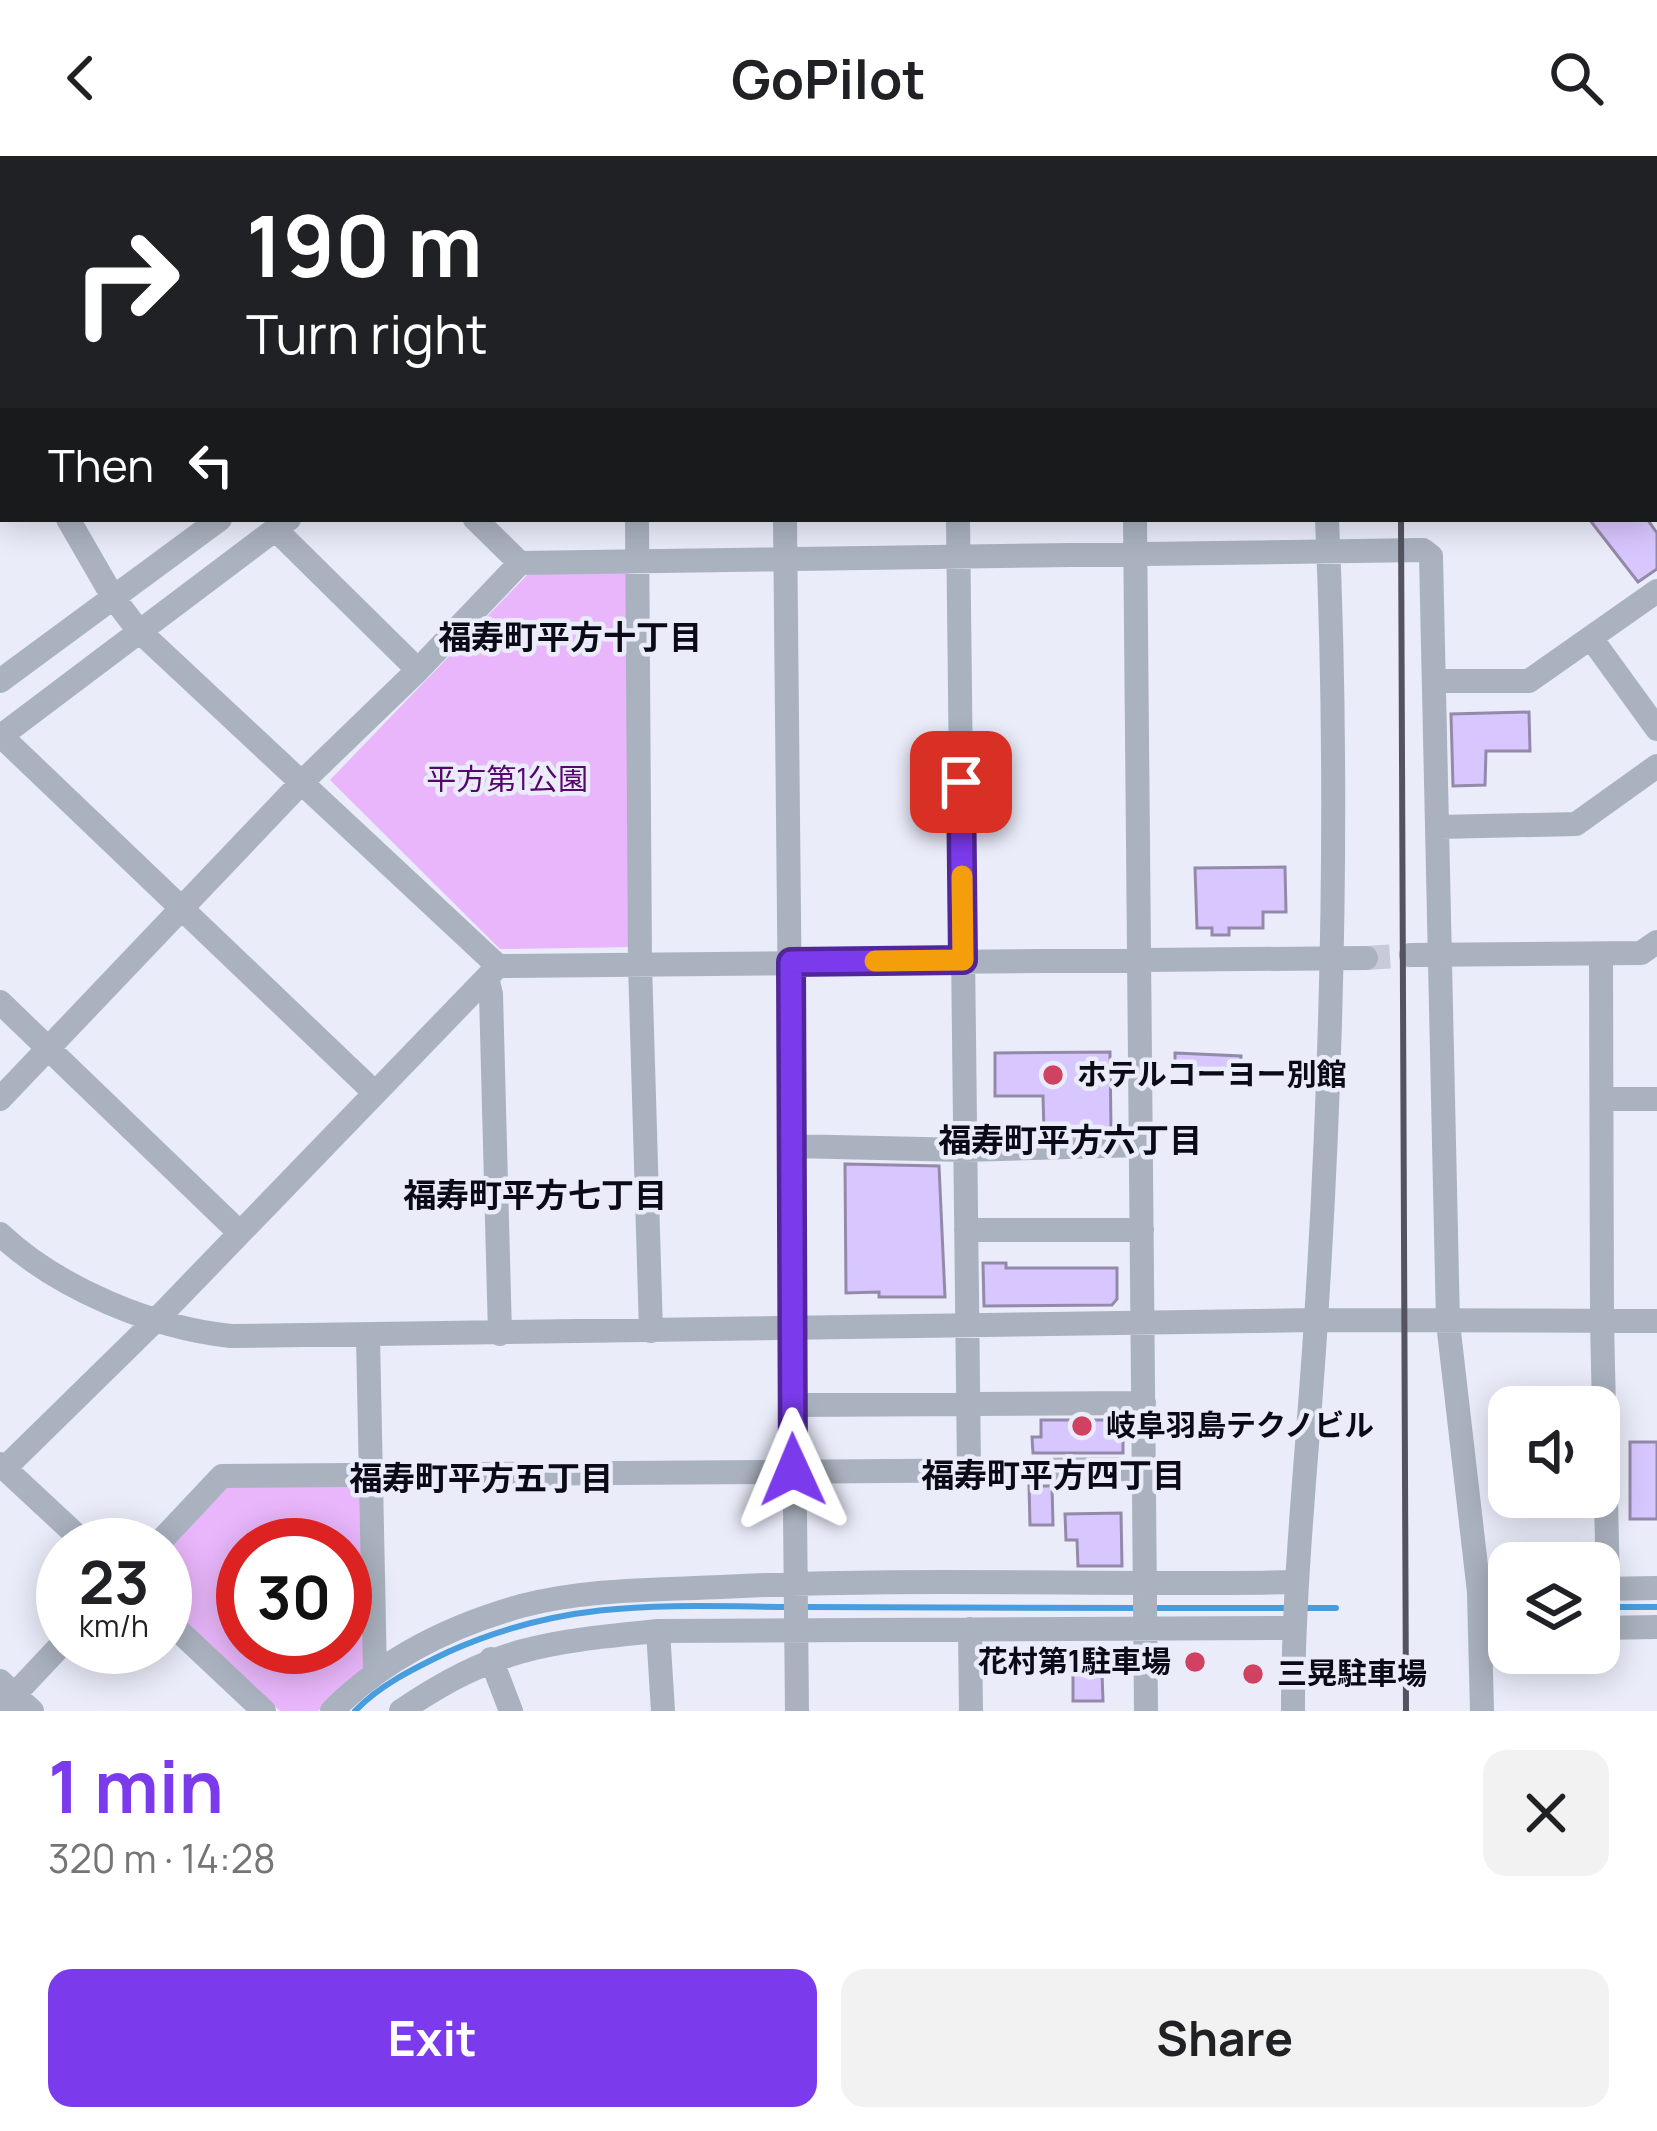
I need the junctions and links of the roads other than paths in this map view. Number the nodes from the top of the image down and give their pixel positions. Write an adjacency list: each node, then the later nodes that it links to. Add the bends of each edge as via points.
1 (70, 522): 17 (street)
2 (216, 522): 17 (street)
3 (478, 522): 15 (street)
4 (637, 522): 14 (street)
5 (785, 522): 13 (street)
6 (958, 522): 12 (street)
7 (1135, 522): 11 (street)
8 (1328, 522): 10 (street)
9 (282, 524): 18 (street); 20 (street)
10 (1329, 553): 11 (street); 22 (street, via 1431,556); 35 (street)
11 (1136, 556): 12 (street); 33 (street)
12 (958, 558): 13 (street); 36 (street)
13 (785, 560): 14 (street); 37 (street)
14 (637, 562): 15 (street); 38 (street)
15 (520, 563): 20 (street)
16 (1657, 591): 19 (street)
17 (113, 597): 18 (street); 21 (street)
18 (139, 630): 24 (street); 26 (street)
19 (1591, 638): 22 (street, via 1529,681); 23 (street)
20 (418, 670): 26 (street)
21 (0, 681)
22 (1434, 681): 27 (street)
23 (1657, 730)
24 (0, 736): 28 (street)
25 (1657, 766): 27 (street, via 1576,824)
26 (301, 783): 28 (street); 39 (street)
27 (1439, 827): 30 (street)
28 (180, 911): 41 (street); 42 (street)
29 (1657, 942): 32 (street, via 1641,953)
30 (1438, 954): 31 (street); 32 (street); 58 (street)
31 (1411, 955)
32 (1601, 955): 44 (street)
33 (1138, 958): 35 (street); 36 (street); 47 (street)
34 (1366, 958): 35 (street)
35 (1333, 959): 54 (street)
36 (963, 960): 37 (street); 48 (street)
37 (791, 962): 38 (street); 46 (street)
38 (640, 964): 39 (street); 61 (street)
39 (493, 972): 42 (street); 62 (street)
40 (0, 1002): 41 (street)
41 (47, 1051): 43 (street); 51 (street)
42 (374, 1092): 51 (street)
43 (0, 1099)
44 (1603, 1099): 45 (street); 55 (street)
45 (1657, 1099)
46 (792, 1145): 48 (street); 60 (street)
47 (1141, 1145): 48 (street); 50 (street)
48 (965, 1150): 49 (street)
49 (966, 1230): 50 (street); 59 (street)
50 (1142, 1231): 57 (street)
51 (239, 1232): 53 (street)
52 (0, 1234): 53 (street, via 65,1282)
53 (158, 1318): 63 (street, via 231,1336); 67 (street)
54 (1316, 1321): 57 (street); 58 (street); 79 (street)
55 (1602, 1321): 56 (street); 58 (street); 74 (street)
56 (1657, 1321)
57 (1143, 1323): 59 (street); 64 (street)
58 (1448, 1323): 81 (street)
59 (968, 1326): 60 (street); 65 (street)
60 (792, 1329): 61 (street); 66 (street)
61 (651, 1331): 62 (street)
62 (500, 1334): 63 (street)
63 (368, 1336): 71 (street)
64 (1144, 1403): 65 (street); 69 (street)
65 (968, 1404): 66 (street); 68 (street)
66 (792, 1405): 70 (street)
67 (2, 1466): 72 (street)
68 (969, 1469): 69 (street); 70 (street)
69 (1145, 1469): 80 (street)
70 (793, 1470): 71 (street); 76 (street)
71 (372, 1475): 73 (street, via 222,1476); 91 (street)
72 (58, 1518)
73 (182, 1518)
74 (1604, 1542)
75 (1657, 1588): 77 (street)
76 (794, 1589): 80 (street); 83 (street); 91 (street, via 581,1594 424,1642)
77 (1620, 1589)
78 (1488, 1605): 81 (street)
79 (1294, 1607): 80 (street); 80 (street); 101 (street)
80 (1147, 1608): 86 (street); 100 (street)
81 (1480, 1610): 82 (street); 102 (street)
82 (1488, 1615)
83 (794, 1627): 86 (street); 87 (street); 98 (street)
84 (1657, 1627): 85 (street)
85 (1620, 1628)
86 (970, 1629): 99 (street)
87 (658, 1631): 89 (street, via 534,1645); 97 (street)
88 (192, 1643): 93 (street)
89 (490, 1659): 95 (street); 96 (street)
90 (36, 1673): 92 (street)
91 (375, 1673): 94 (street)
92 (12, 1699)
93 (264, 1711)
94 (332, 1711)
95 (401, 1711)
96 (511, 1711)
97 (663, 1711)
98 (797, 1711)
99 (970, 1711)
100 (1146, 1711)
101 (1293, 1711)
102 (1482, 1711)

